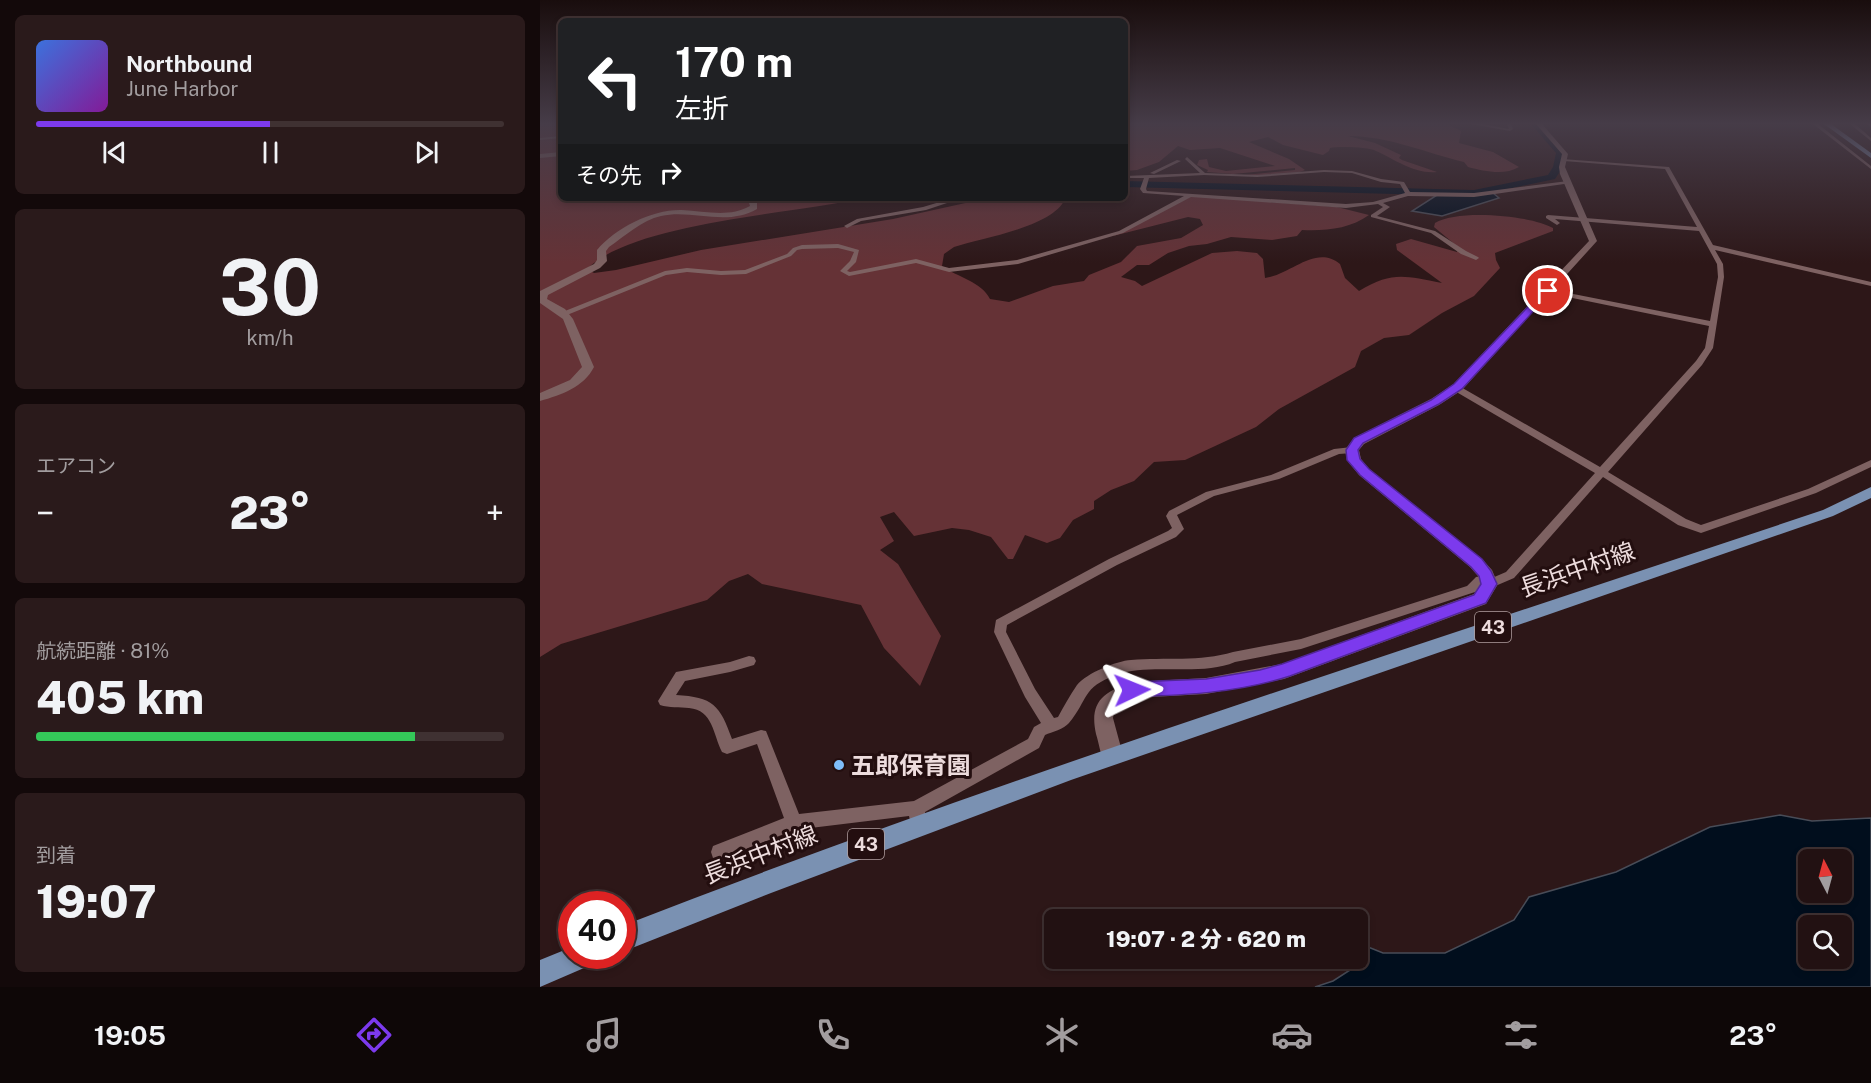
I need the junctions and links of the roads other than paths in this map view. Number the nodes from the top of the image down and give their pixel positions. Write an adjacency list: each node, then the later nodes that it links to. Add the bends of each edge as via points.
1 (1158, 170): 6 (street)
2 (1200, 170): 5 (street)
3 (1563, 170): 8 (street)
4 (1668, 170): 17 (street)
5 (1204, 174): 6 (street); 9 (street, via 1352,172 1402,183)
6 (1149, 176): 7 (street); 10 (street, via 1145,192)
7 (1128, 177)
8 (1568, 183): 9 (street, via 1474,195); 14 (street)
9 (1408, 194): 13 (street)
10 (1190, 195): 13 (street, via 1337,206); 22 (street, via 1120,232 1018,262 949,270 916,261 849,274 843,271 853,262 856,249 802,247 746,272 665,273)
11 (755, 201): 22 (street, via 751,210 735,215 678,211 653,216 606,245 597,266 544,292 541,298 545,303)
12 (949, 201): 16 (street, via 865,218)
13 (1380, 203): 19 (street, via 1387,207 1374,215 1376,218 1435,232 1458,251)
14 (1584, 218): 15 (street, via 1548,217); 17 (street); 21 (street, via 1593,241)
15 (1557, 223)
16 (848, 226)
17 (1701, 229): 18 (street)
18 (1712, 247): 20 (street); 23 (street, via 1721,270)
19 (1476, 258)
20 (1871, 284)
21 (1548, 291): 23 (street); 24 (street)
22 (564, 314): 25 (street, via 588,367 577,380)
23 (1712, 324): 28 (street, via 1709,348 1700,363)
24 (1456, 388): 26 (street, via 1359,441); 28 (street)
25 (540, 397)
26 (1352, 450): 30 (street, via 1354,460 1364,472 1476,563); 32 (street, via 1337,451 1275,477 1210,494 1173,513 1178,529 1172,534 1000,623 1000,632 1025,683)
27 (1871, 464): 28 (street, via 1812,491 1701,529 1682,522)
28 (1603, 473): 30 (street, via 1510,575)
29 (1871, 492): 33 (main road, 長浜中村線 / 43, via 1828,513)
30 (1488, 581): 32 (street, via 1480,580 1471,589 1302,644 1213,662 1129,665 1093,679 1083,688 1064,721); 33 (street, via 1480,599 1284,671 1206,686 1132,690 1119,696 1105,708 1103,718)
31 (748, 661): 35 (street, via 681,676 665,701 708,705 717,715 727,747 761,736)
32 (1051, 726): 34 (street, via 1038,731 1034,742)
33 (1112, 755): 34 (main road, 長浜中村線 / 43)
34 (917, 816): 35 (street); 37 (main road, 長浜中村線 / 43)
35 (794, 822): 36 (street)
36 (719, 852)
37 (636, 933)
38 (558, 966): 39 (main road)
39 (540, 974)

